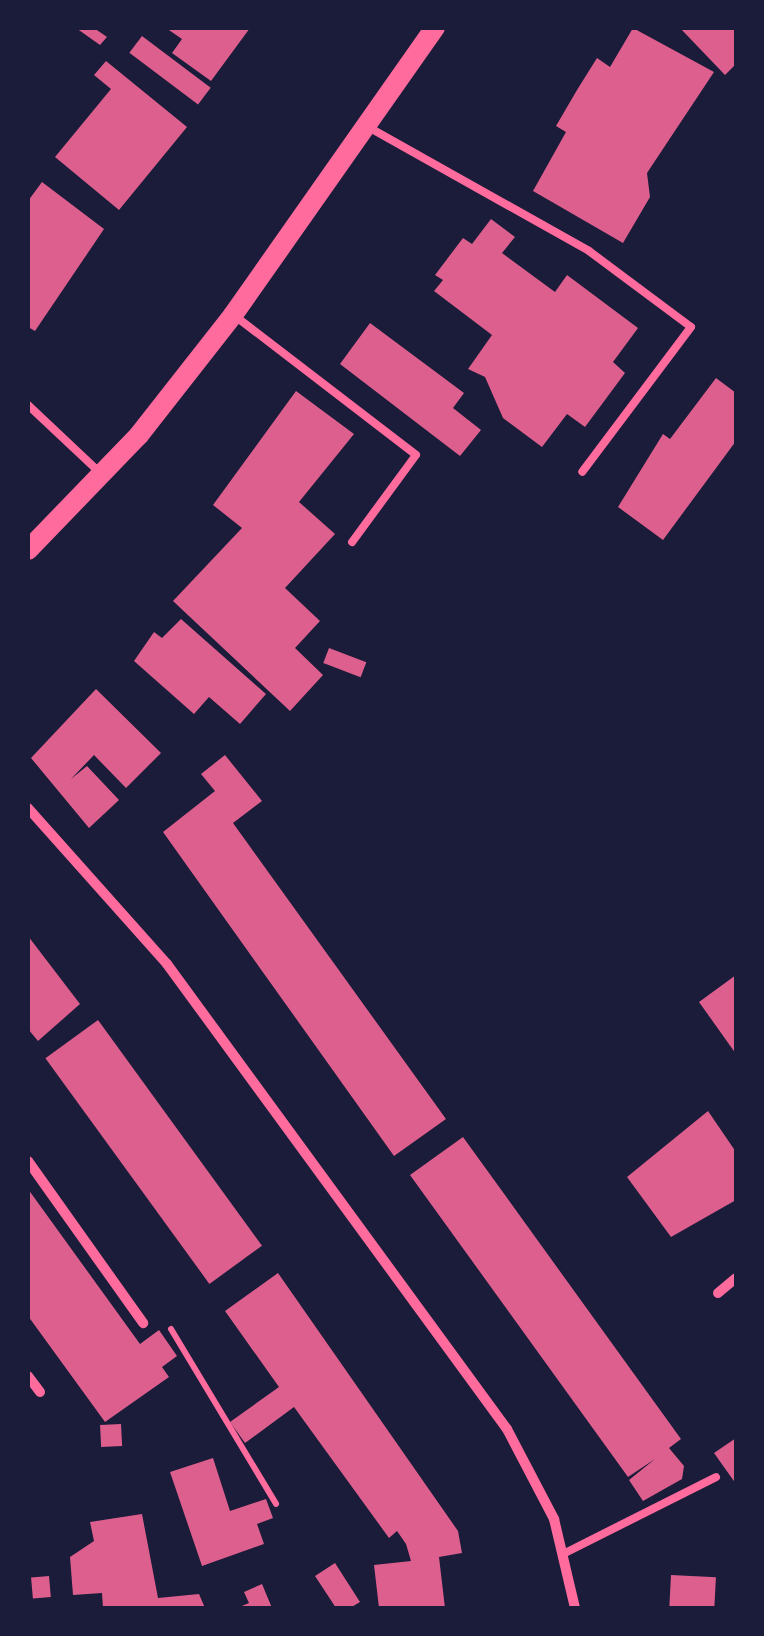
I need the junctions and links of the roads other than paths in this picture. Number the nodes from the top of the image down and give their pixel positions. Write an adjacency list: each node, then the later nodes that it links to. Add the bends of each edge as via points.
1 (435, 28): 2 (main road)
2 (368, 127): 3 (main road); 5 (lane, via 588,251 691,326)
3 (234, 315): 6 (main road); 7 (lane, via 416,455)
4 (28, 405): 6 (lane)
5 (582, 472)
6 (102, 475): 8 (main road)
7 (352, 542)
8 (28, 550)
9 (28, 808): 17 (street, via 167,964 506,1429)
10 (28, 1161): 13 (street)
11 (736, 1278): 12 (street)
12 (718, 1293)
13 (143, 1323)
14 (28, 1376): 15 (street)
15 (40, 1392)
16 (716, 1477): 17 (lane)
17 (565, 1553): 18 (street)
18 (575, 1608)

